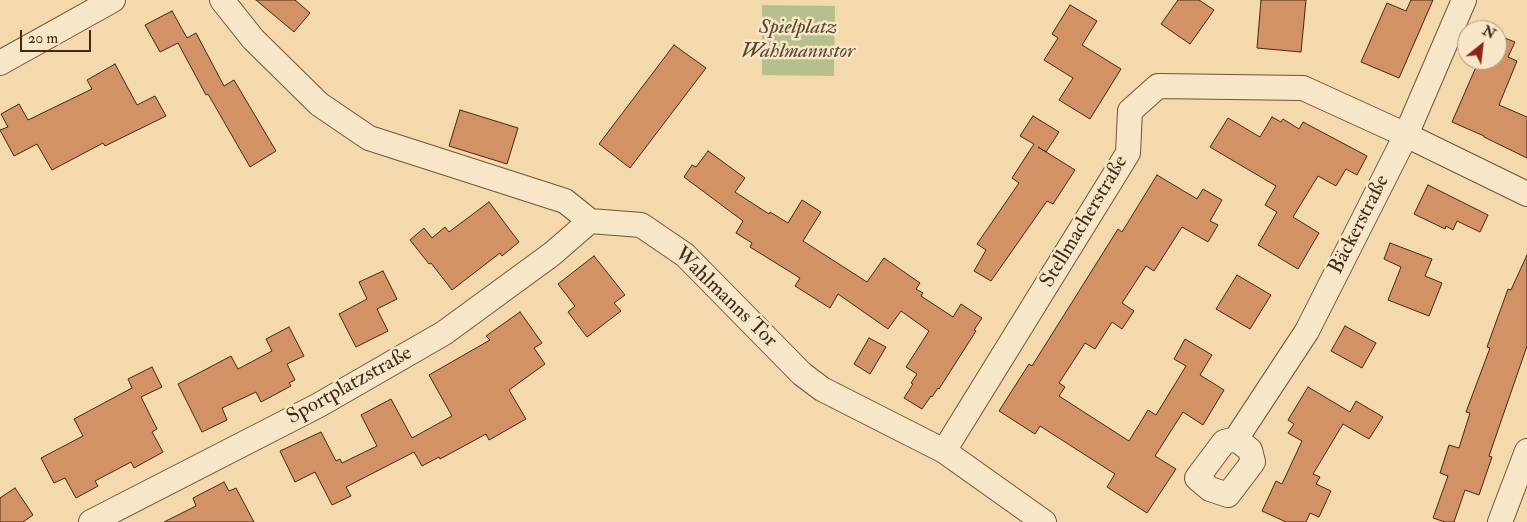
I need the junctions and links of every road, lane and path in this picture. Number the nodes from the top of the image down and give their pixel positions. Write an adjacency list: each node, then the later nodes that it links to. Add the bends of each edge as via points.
1 (113, 0): 4 (street)
2 (222, 0): 7 (street, via 253,38 319,104 369,138 565,201)
3 (1464, 0): 5 (street, Bäckerstraße)
4 (0, 62)
5 (1406, 135): 6 (street, Stellmacherstraße); 8 (street, Bäckerstraße, via 1307,331); 9 (street, Stellmacherstraße, via 1302,88 1158,86 1130,111 1128,153)
6 (1527, 194)
7 (590, 220): 9 (street, Wahlmanns Tor, via 641,225 685,255 802,374 822,389); 11 (street, Sportplatzstraße, via 552,254 444,333 319,405)
8 (1236, 439)
9 (944, 451): 12 (street, Wahlmanns Tor)
10 (1527, 451): 13 (street)
11 (91, 522)
12 (1044, 522)
13 (1500, 522)

